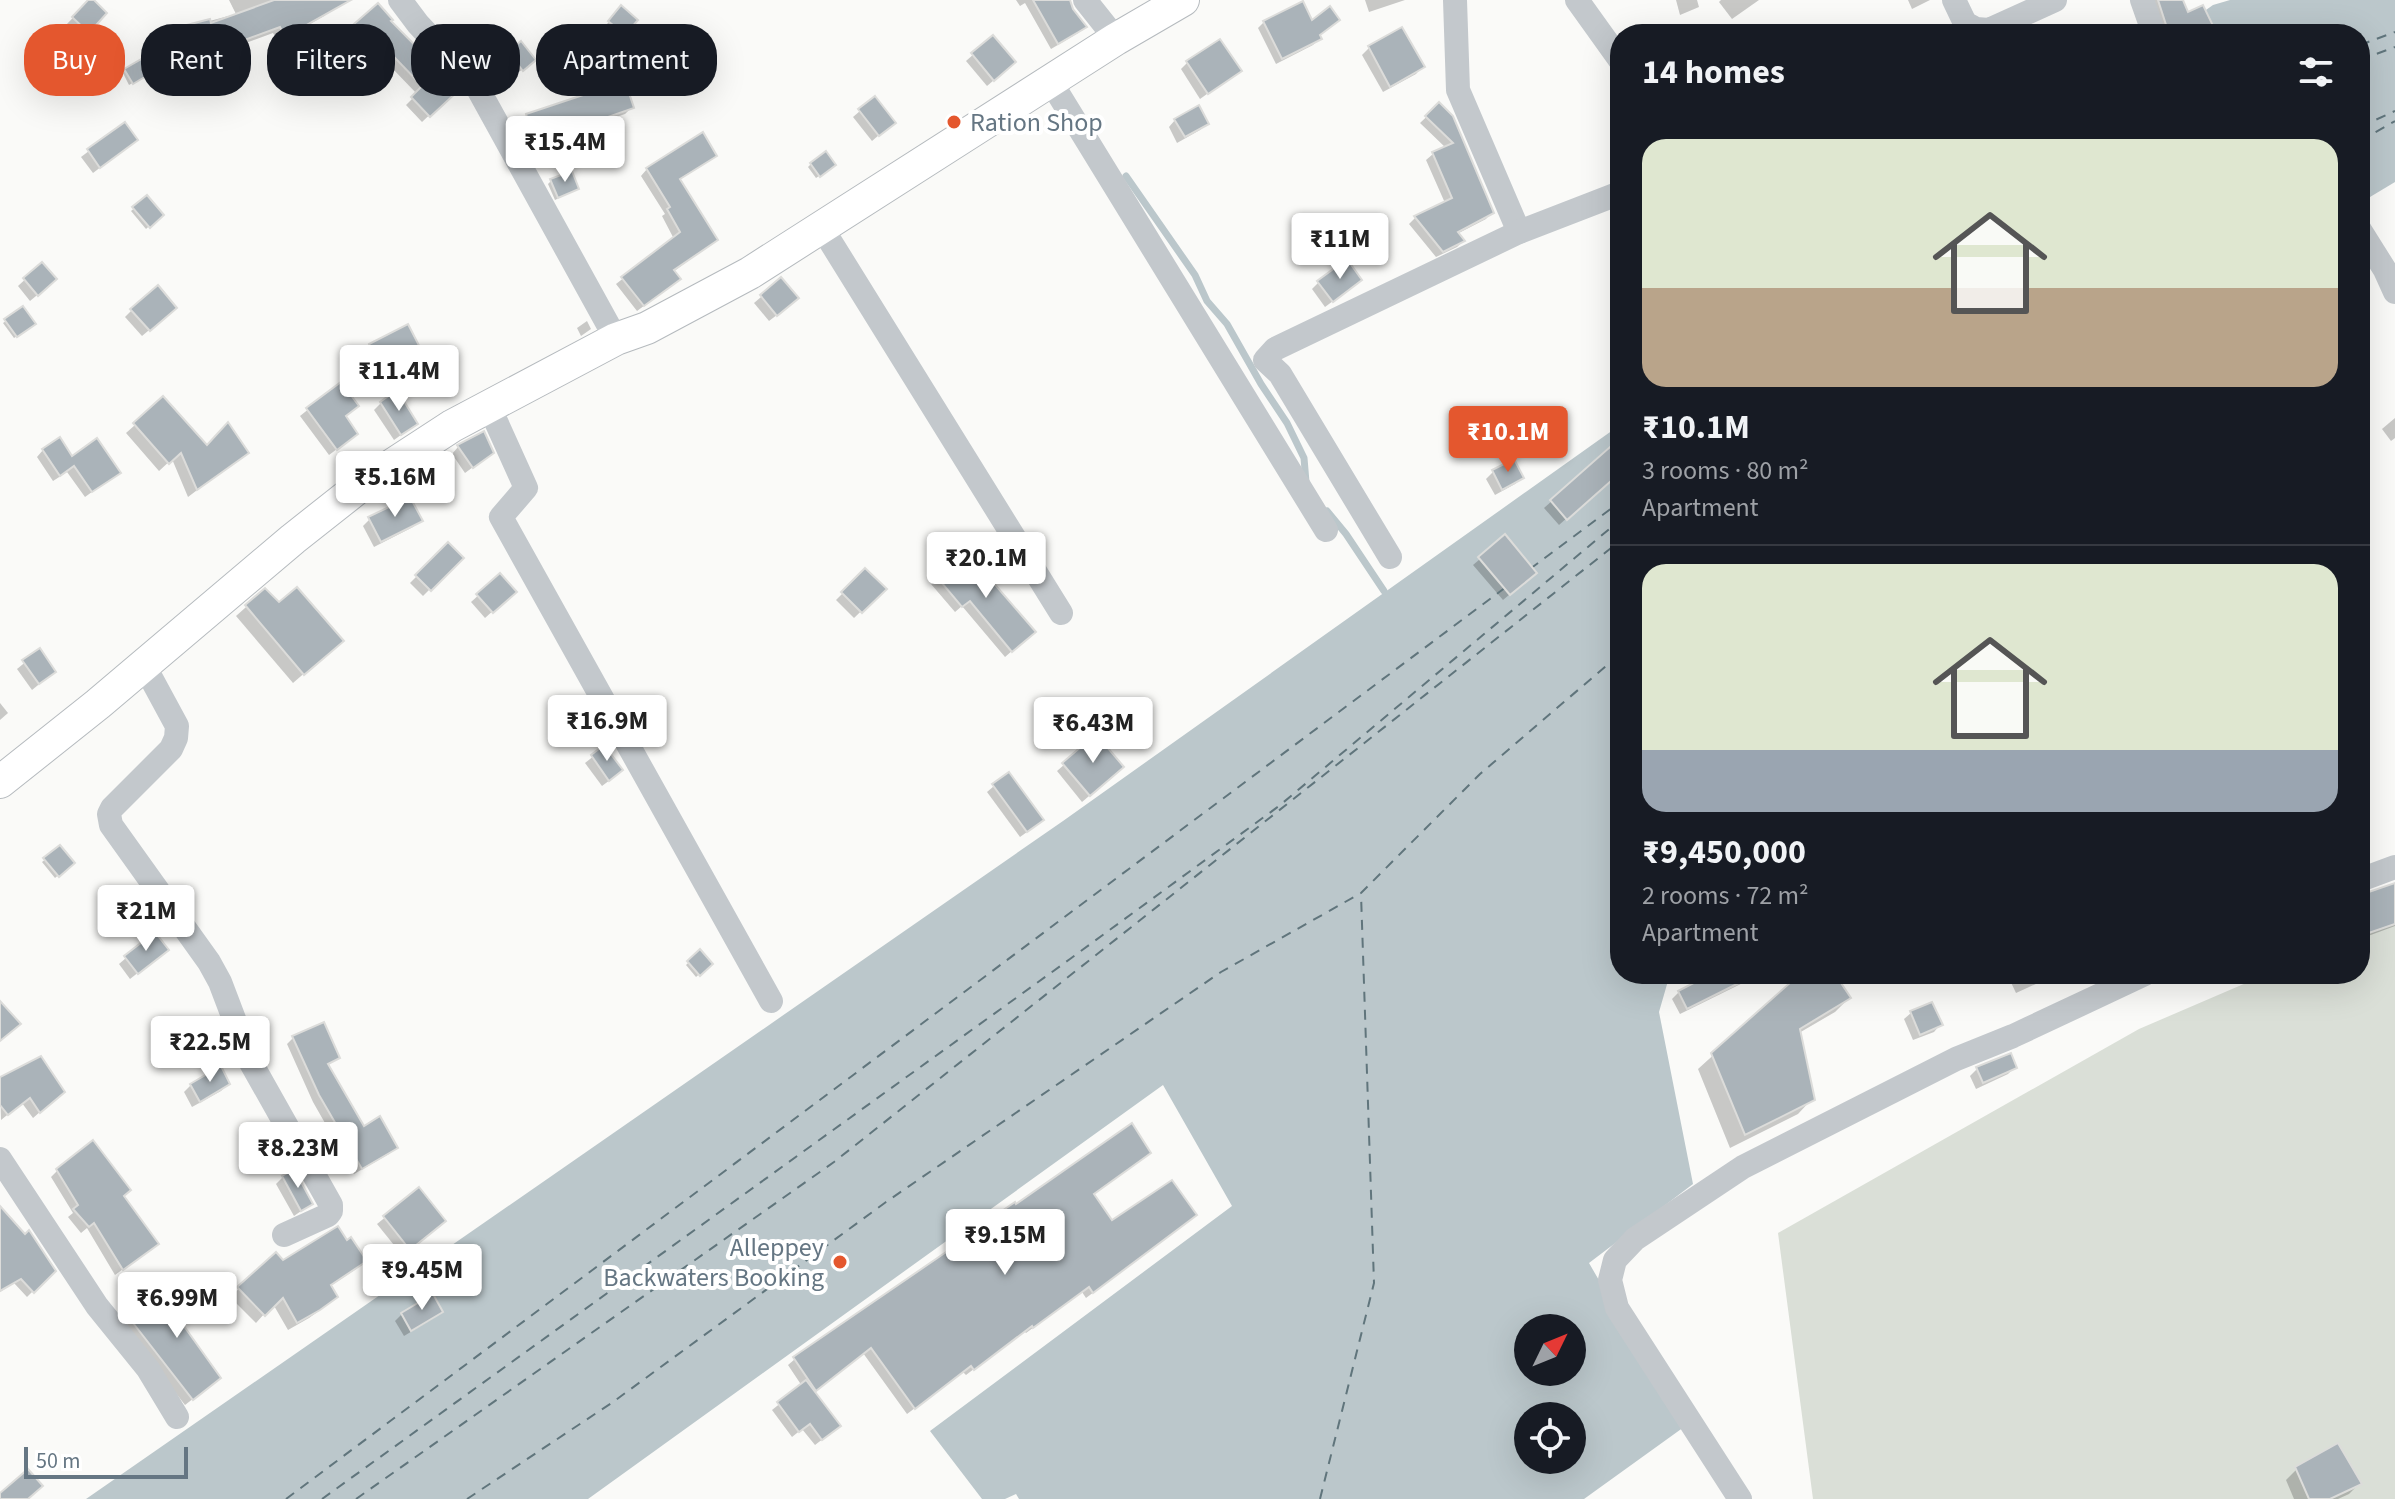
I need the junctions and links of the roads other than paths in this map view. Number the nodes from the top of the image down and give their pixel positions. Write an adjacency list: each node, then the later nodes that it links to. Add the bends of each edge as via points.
1 (400, 0): 20 (street, via 477,87)
2 (1085, 0): 12 (street)
3 (1183, 0): 12 (main road)
4 (1455, 0): 17 (street, via 1458,90)
5 (1577, 0): 13 (street)
6 (1954, 0): 9 (street)
7 (2055, 0): 10 (street)
8 (2142, 0): 11 (street)
9 (1967, 24)
10 (2002, 24)
11 (2150, 24)
12 (1116, 39): 14 (main road)
13 (1610, 46)
14 (1051, 82): 16 (main road); 22 (street)
15 (1610, 197): 17 (street)
16 (822, 228): 20 (main road, via 750,273); 24 (street)
17 (1519, 232): 23 (street, via 1275,349 1265,360 1280,374)
18 (2370, 246): 19 (street)
19 (2395, 292)
20 (616, 339): 21 (main road)
21 (489, 406): 25 (main road, via 360,486); 30 (street, via 526,488 501,517)
22 (1326, 530)
23 (1390, 557)
24 (1061, 613)
25 (144, 665): 26 (main road); 32 (street, via 177,726 176,738 112,808 111,825 214,972 250,1061 331,1205 328,1215)
26 (0, 782)
27 (2395, 867): 28 (street)
28 (2370, 876)
29 (2123, 984): 34 (street, via 1956,1059 1743,1167 1635,1239 1615,1260 1610,1280 1617,1308)
30 (771, 1001)
31 (0, 1159): 33 (street)
32 (284, 1235)
33 (177, 1417)
34 (1740, 1499)

